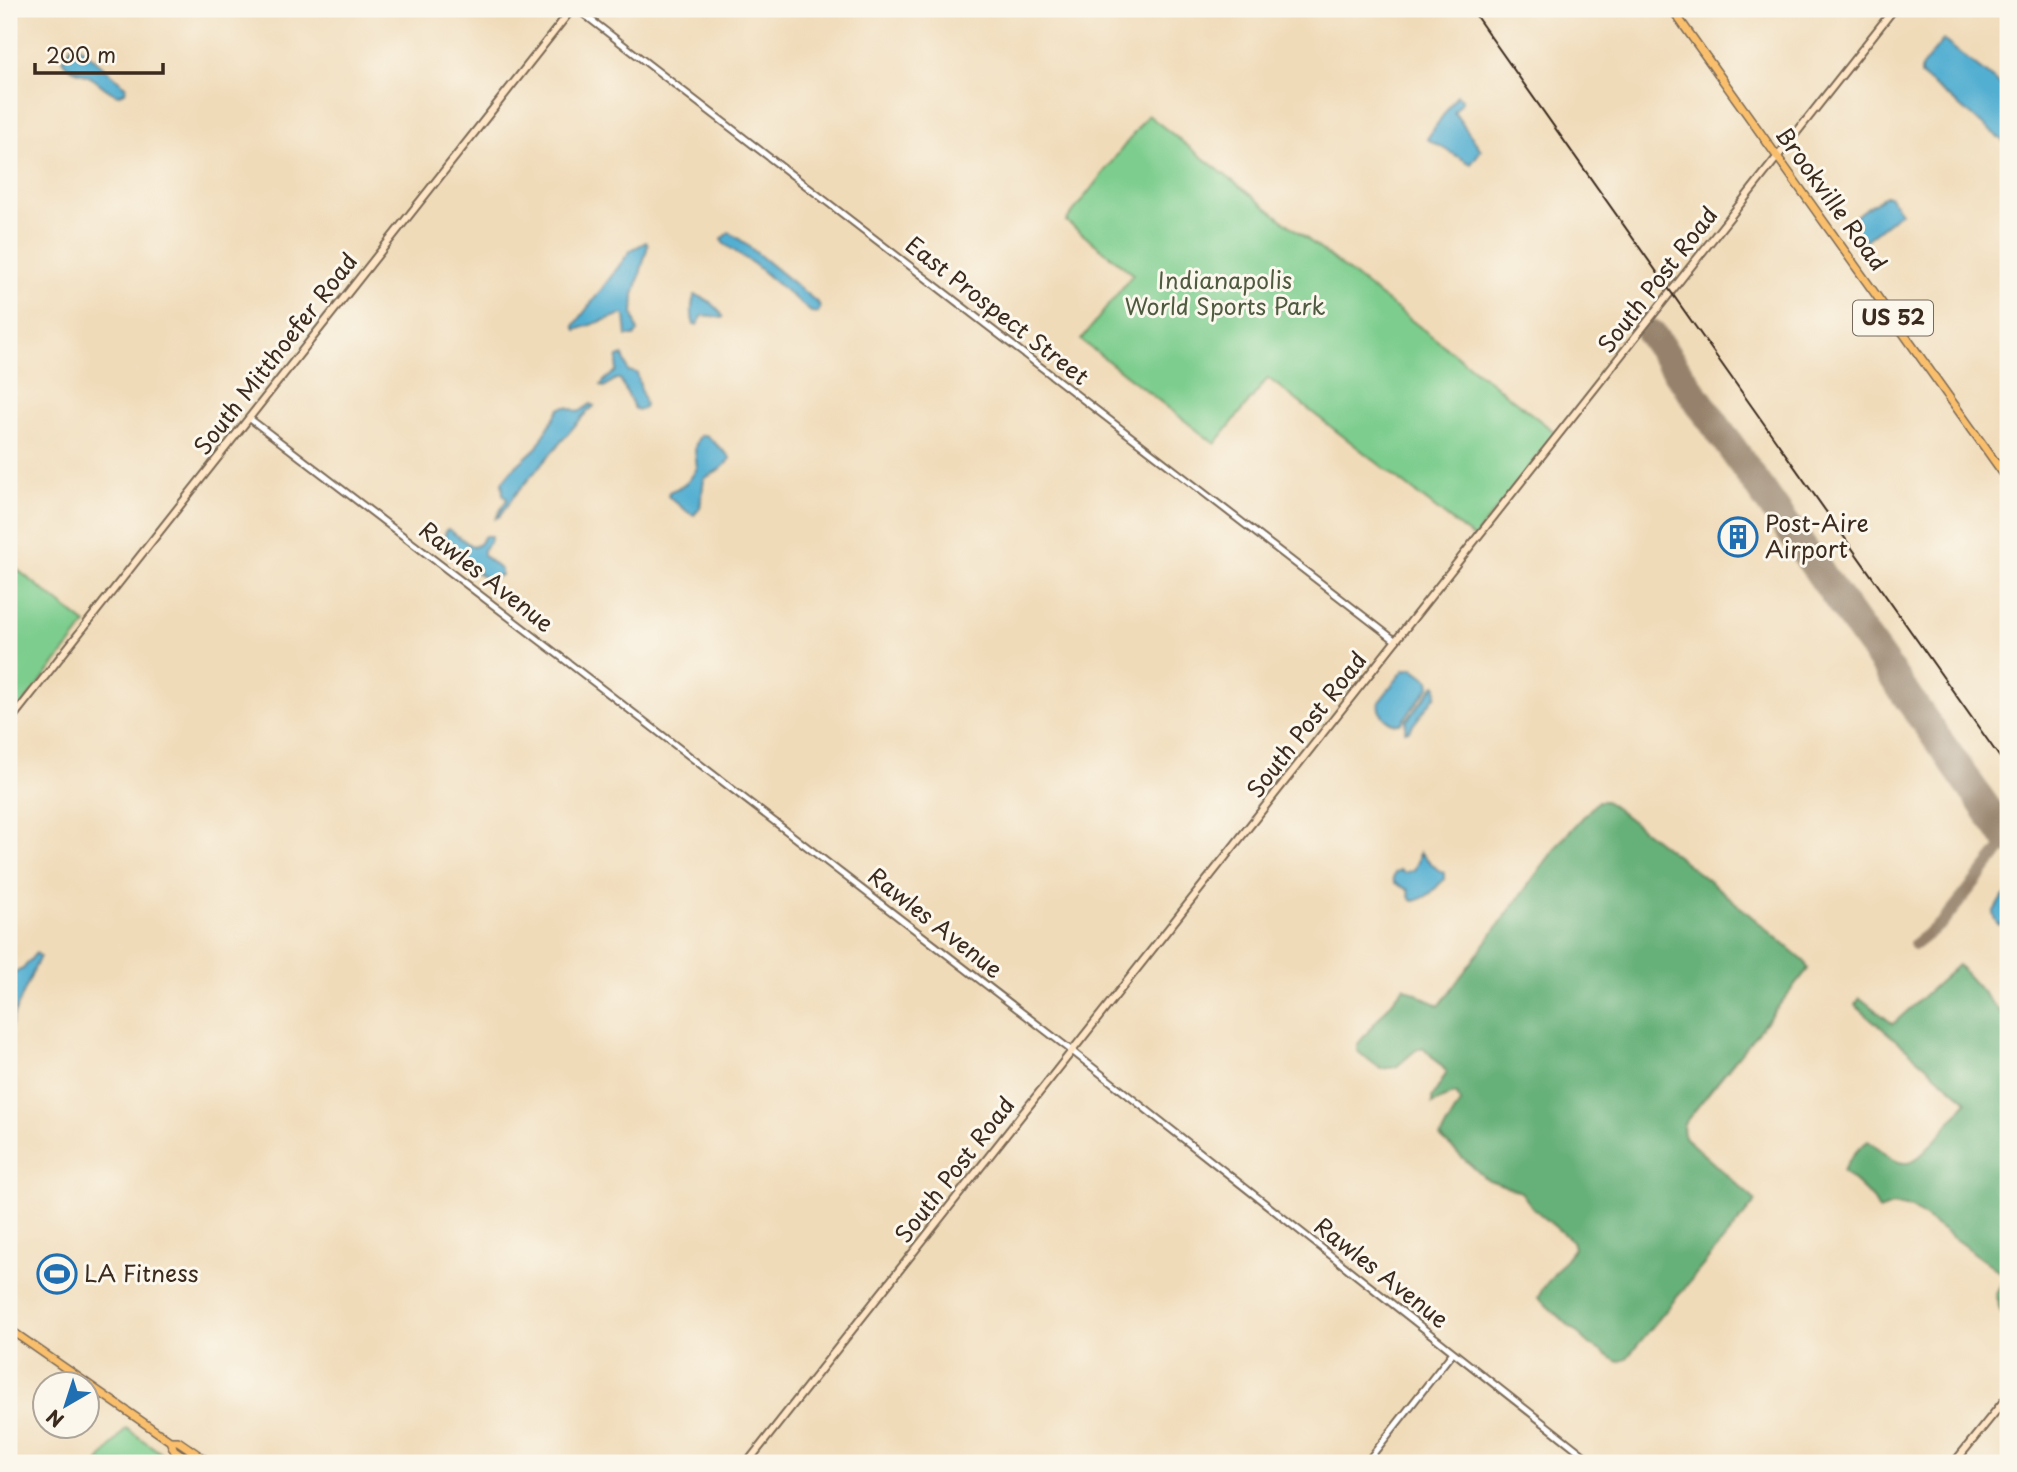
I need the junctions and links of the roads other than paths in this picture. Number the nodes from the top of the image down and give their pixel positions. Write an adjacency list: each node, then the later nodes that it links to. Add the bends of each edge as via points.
1 (572, 9): 6 (main road, South Mitthoefer Road)
2 (577, 9): 8 (street, East Prospect Street)
3 (1672, 9): 5 (main road, Brookville Road / US 52)
4 (1894, 9): 5 (main road, South Post Road)
5 (1777, 156): 7 (main road, Brookville Road / US 52); 8 (main road, South Post Road)
6 (249, 418): 9 (main road, South Mitthoefer Road); 10 (street, Rawles Avenue)
7 (2008, 480)
8 (1395, 641): 10 (main road, South Post Road)
9 (9, 722)
10 (1072, 1051): 12 (street, Rawles Avenue); 17 (main road, South Post Road)
11 (9, 1329): 14 (main road)
12 (1453, 1352): 18 (street); 19 (street, Rawles Avenue)
13 (2008, 1396): 20 (main road)
14 (170, 1441): 15 (main road, via 174,1450); 16 (main road)
15 (193, 1463)
16 (210, 1463)
17 (747, 1463)
18 (1366, 1463)
19 (1594, 1463)
20 (1954, 1463)

